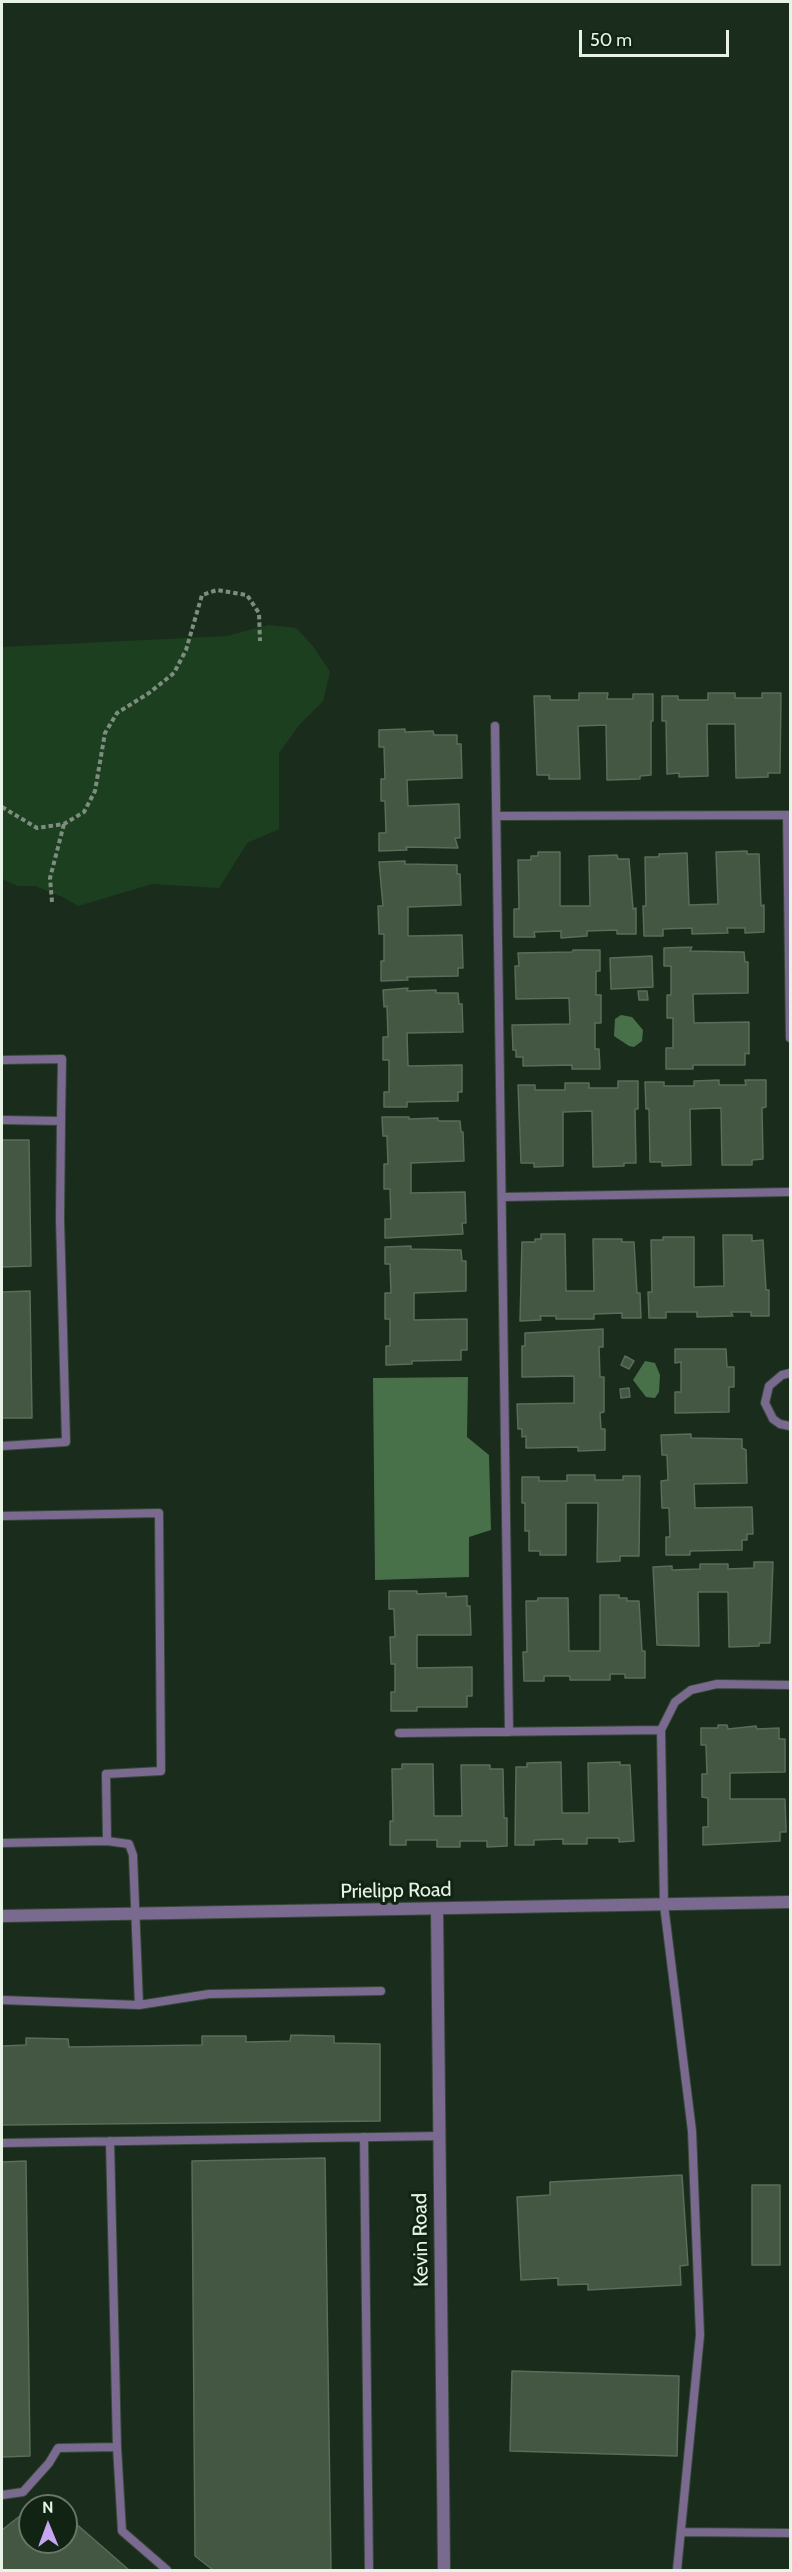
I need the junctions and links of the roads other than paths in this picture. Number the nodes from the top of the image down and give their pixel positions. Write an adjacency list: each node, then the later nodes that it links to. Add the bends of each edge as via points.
1 (495, 726): 3 (lane)
2 (789, 815): 3 (lane); 4 (lane)
3 (496, 816): 9 (lane)
4 (790, 1038)
5 (2, 1060): 7 (lane, via 62,1059)
6 (2, 1120): 7 (lane)
7 (61, 1121): 12 (lane, via 66,1442)
8 (790, 1192): 9 (lane)
9 (502, 1197): 16 (lane)
10 (790, 1373): 11 (lane, via 769,1386 765,1403 773,1419)
11 (790, 1426)
12 (2, 1446)
13 (2, 1516): 18 (lane, via 159,1513 161,1771 106,1774)
14 (790, 1685): 15 (lane, via 717,1684 691,1690 675,1702)
15 (662, 1730): 16 (lane); 21 (lane)
16 (509, 1732): 17 (lane)
17 (399, 1733)
18 (107, 1841): 19 (lane); 23 (lane, via 129,1844)
19 (2, 1843)
20 (790, 1902): 21 (street, Prielipp Road)
21 (664, 1905): 22 (street, Prielipp Road); 34 (lane, via 692,2131 700,2335)
22 (437, 1910): 23 (street, Prielipp Road); 28 (street, Kevin Road)
23 (137, 1914): 24 (street, Prielipp Road); 27 (lane)
24 (2, 1916)
25 (381, 1991): 27 (lane, via 209,1994)
26 (2, 2000): 27 (lane)
27 (139, 2005)
28 (440, 2136): 29 (lane); 38 (street, Kevin Road)
29 (364, 2137): 30 (lane); 37 (lane)
30 (110, 2141): 31 (lane); 32 (lane)
31 (2, 2143)
32 (117, 2447): 33 (lane, via 58,2448 23,2492); 36 (lane, via 122,2531)
33 (2, 2495)
34 (681, 2532): 35 (lane); 39 (lane)
35 (790, 2532)
36 (166, 2571)
37 (369, 2571)
38 (444, 2571)
39 (677, 2571)

